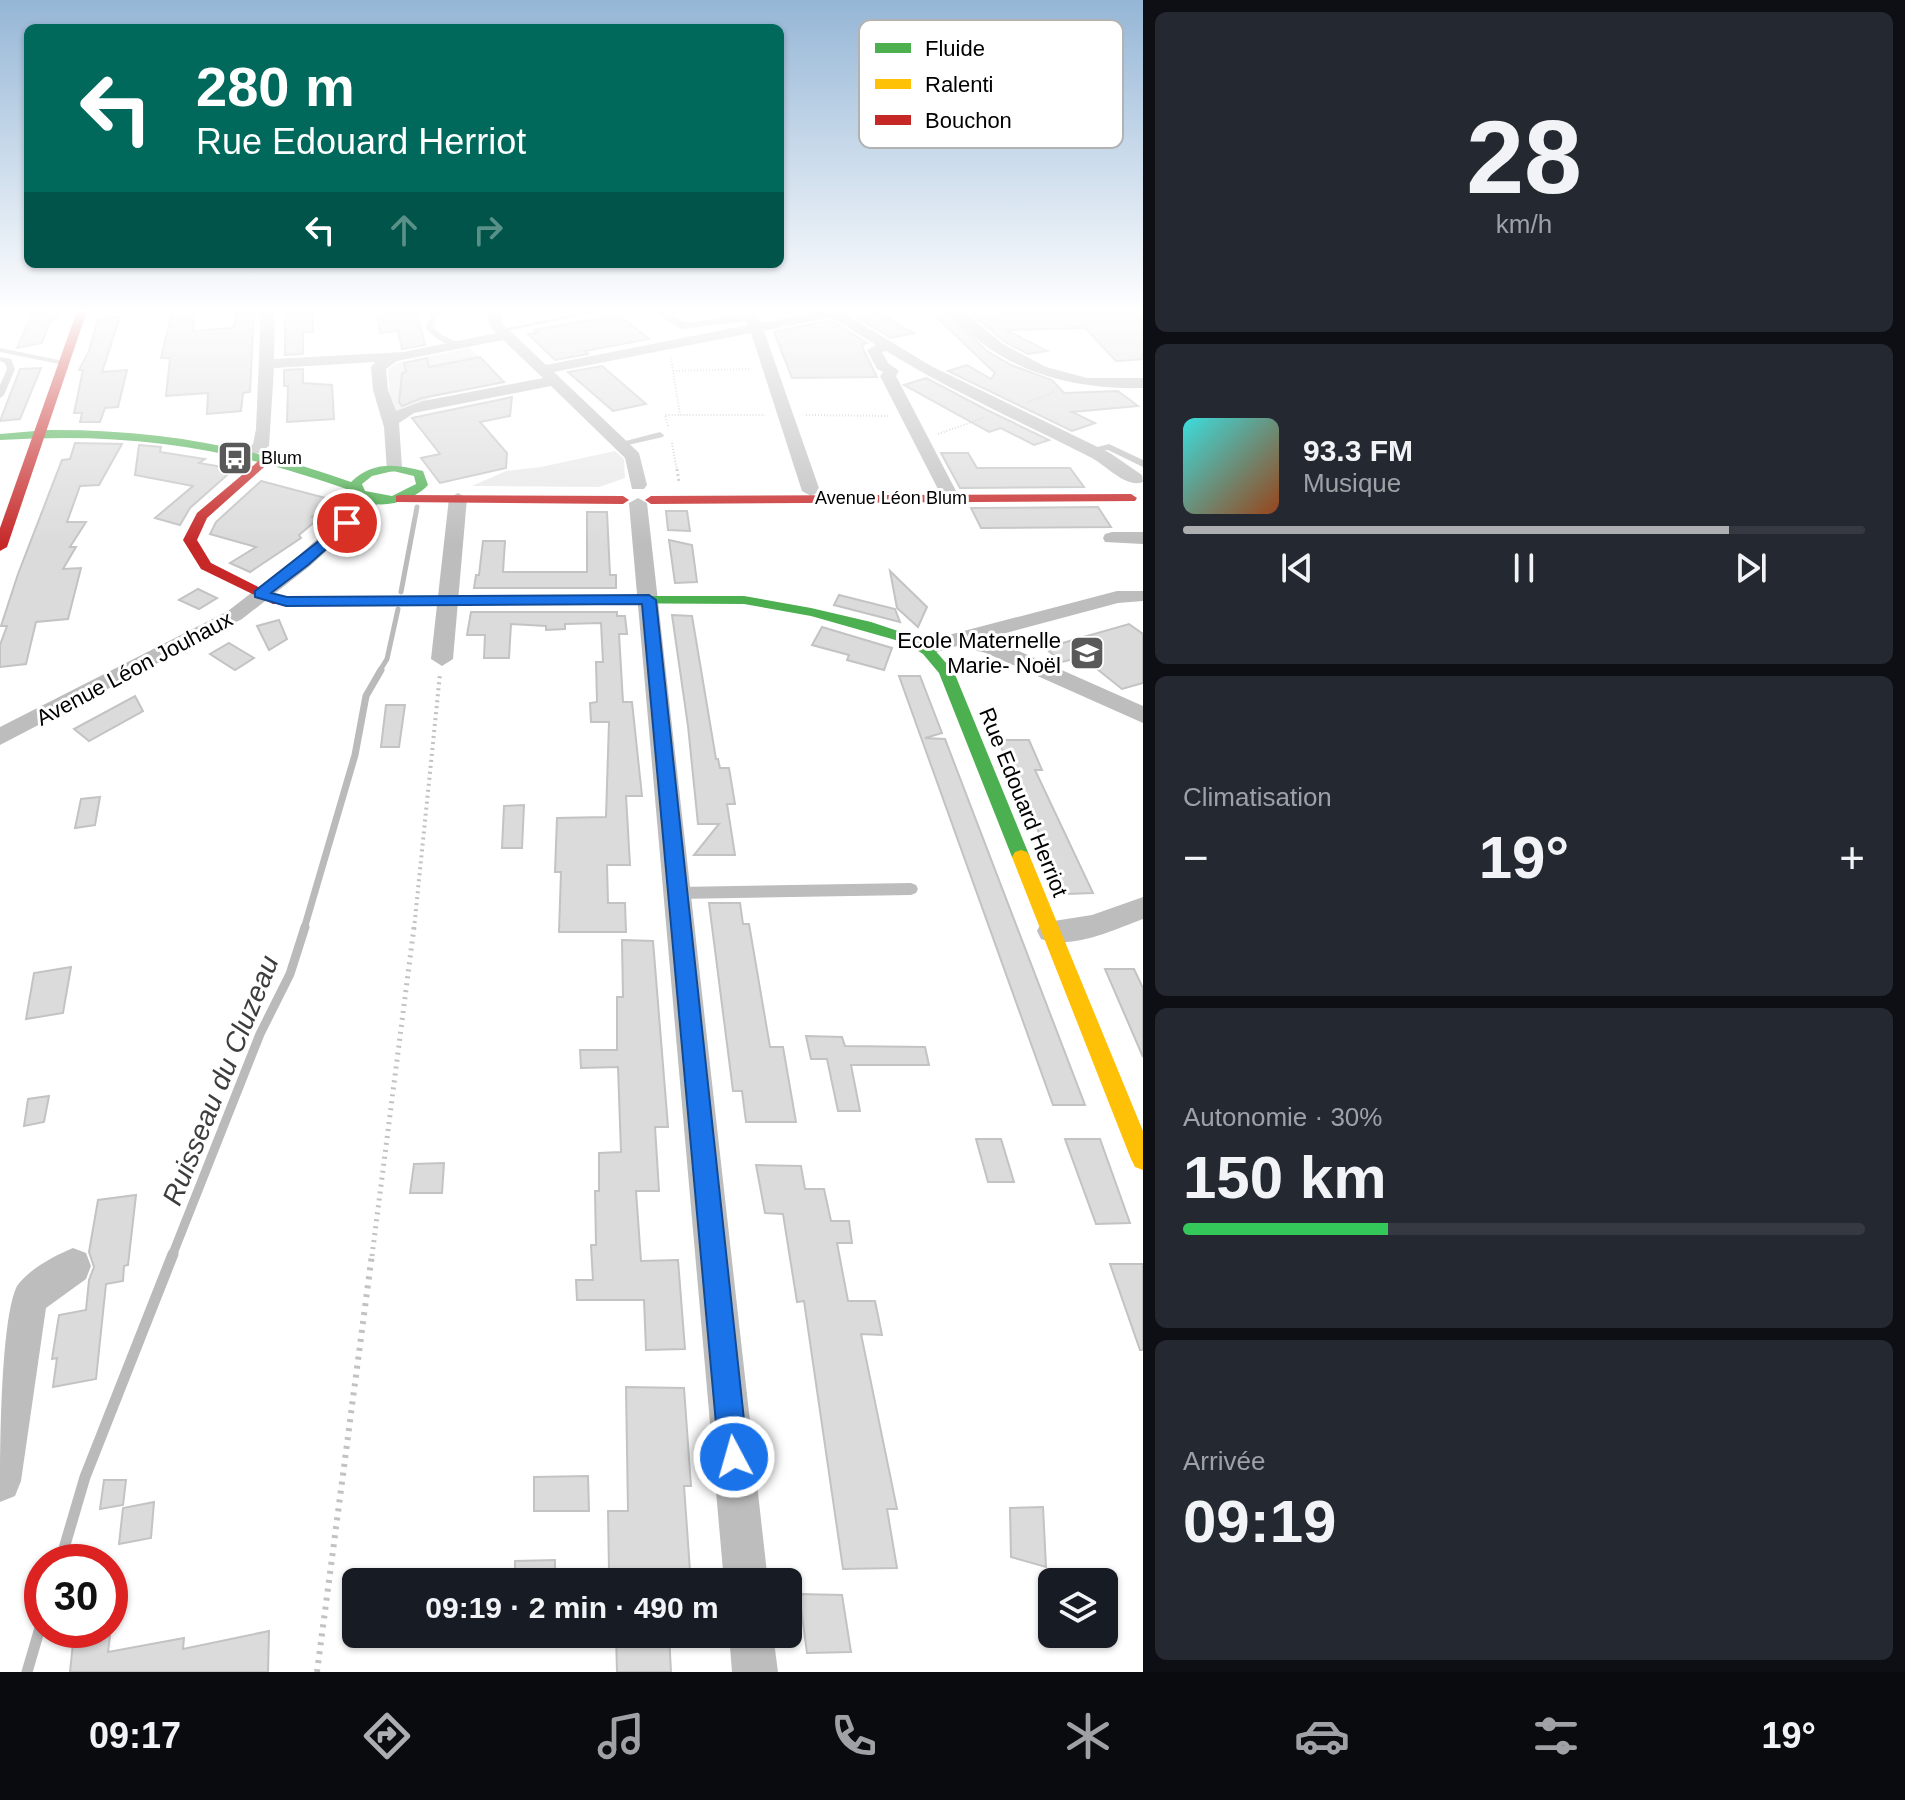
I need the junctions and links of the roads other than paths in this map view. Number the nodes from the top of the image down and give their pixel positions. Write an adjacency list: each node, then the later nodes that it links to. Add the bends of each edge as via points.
1 (55, 389): 12 (main road)
2 (264, 389): 14 (street)
3 (379, 389): 9 (street)
4 (491, 389): 9 (street, via 408,410)
5 (562, 389): 13 (street)
6 (778, 389): 19 (street)
7 (894, 389): 20 (street)
8 (967, 389): 17 (street, via 1091,450)
9 (391, 422): 15 (street)
10 (665, 434): 13 (lane)
11 (0, 439): 12 (main road, Avenue Léon Blum)
12 (37, 442): 14 (main road, Avenue Léon Blum, via 123,431); 24 (main road)
13 (619, 444): 21 (street, via 633,457)
14 (260, 455): 18 (main road, Avenue Léon Blum); 27 (main road, via 202,516 190,540 206,566)
15 (393, 467): 16 (main road, Avenue Léon Blum); 18 (main road, Avenue Léon Blum)
16 (423, 479): 21 (main road, Avenue Léon Blum, via 437,489 468,493); 23 (main road, via 418,491)
17 (1136, 485): 20 (main road, Avenue Léon Blum); 21 (main road, Avenue Léon Blum)
18 (365, 487): 23 (main road, Avenue Léon Blum); 27 (street, Avenue Léon Jouhaux, via 303,562)
19 (811, 491): 20 (main road, Avenue Léon Blum); 21 (main road, Avenue Léon Blum)
20 (947, 491)
21 (637, 495): 22 (main road, Avenue Léon Blum); 29 (street)
22 (458, 498): 23 (main road, Avenue Léon Blum); 30 (street)
23 (400, 499)
24 (2, 537)
25 (1112, 538): 26 (street)
26 (1143, 538)
27 (260, 594): 30 (main road, via 286,602); 35 (street, Avenue Léon Jouhaux, via 235,615)
28 (1140, 596): 31 (street, via 1117,597)
29 (649, 600): 30 (main road); 32 (main road, via 779,605 891,633); 37 (street)
30 (449, 602): 33 (street)
31 (989, 639): 32 (street, via 957,639); 34 (street)
32 (926, 648): 39 (main road, Rue Edouard Herriot, via 946,672)
33 (442, 659)
34 (1143, 715)
35 (0, 737)
36 (911, 889): 37 (lane)
37 (678, 893): 43 (street)
38 (1143, 908): 39 (street, via 1093,926)
39 (1051, 931): 40 (main road, Rue Edouard Herriot)
40 (1143, 1159)
41 (73, 1266): 42 (street, via 29,1300)
42 (0, 1481)
43 (745, 1568)
44 (752, 1648): 45 (street)
45 (755, 1672)

